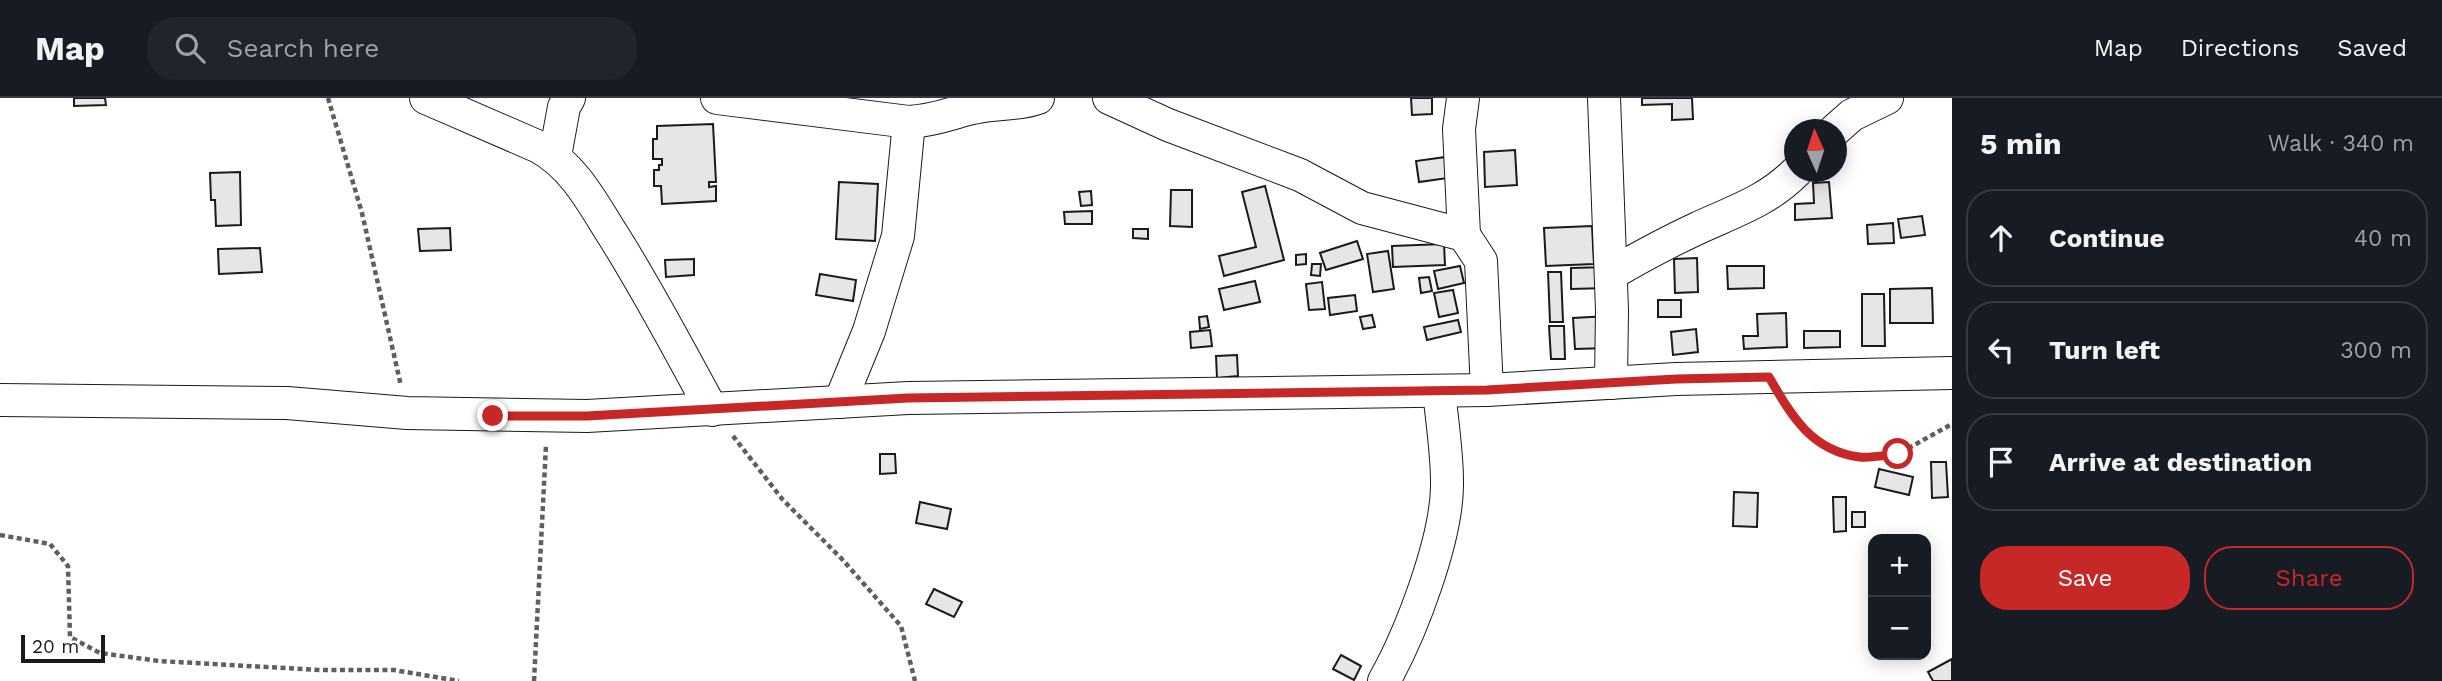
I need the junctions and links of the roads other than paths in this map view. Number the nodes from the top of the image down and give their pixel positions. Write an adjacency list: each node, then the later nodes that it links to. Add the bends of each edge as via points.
1 (426, 98): 11 (street)
2 (569, 98): 11 (street)
3 (717, 98): 10 (street)
4 (1038, 98): 10 (street)
5 (1109, 98): 13 (street, via 1300,175 1362,208)
6 (1463, 98): 13 (street)
7 (1604, 98): 14 (street)
8 (1887, 98): 9 (street)
9 (1847, 119)
10 (909, 122): 20 (street, via 898,236 869,331)
11 (555, 156): 21 (street, via 579,183 637,273)
12 (1785, 182): 14 (street, via 1754,204 1659,246)
13 (1464, 235): 17 (street, via 1481,261)
14 (1611, 274): 16 (street)
15 (1952, 373): 16 (street)
16 (1611, 383): 17 (street)
17 (1487, 390): 18 (street)
18 (1439, 391): 20 (street); 22 (street, via 1447,484 1442,529 1422,595)
19 (0, 400): 21 (street, via 287,403 407,413 548,416)
20 (840, 402): 21 (street)
21 (712, 411)
22 (1384, 681)

